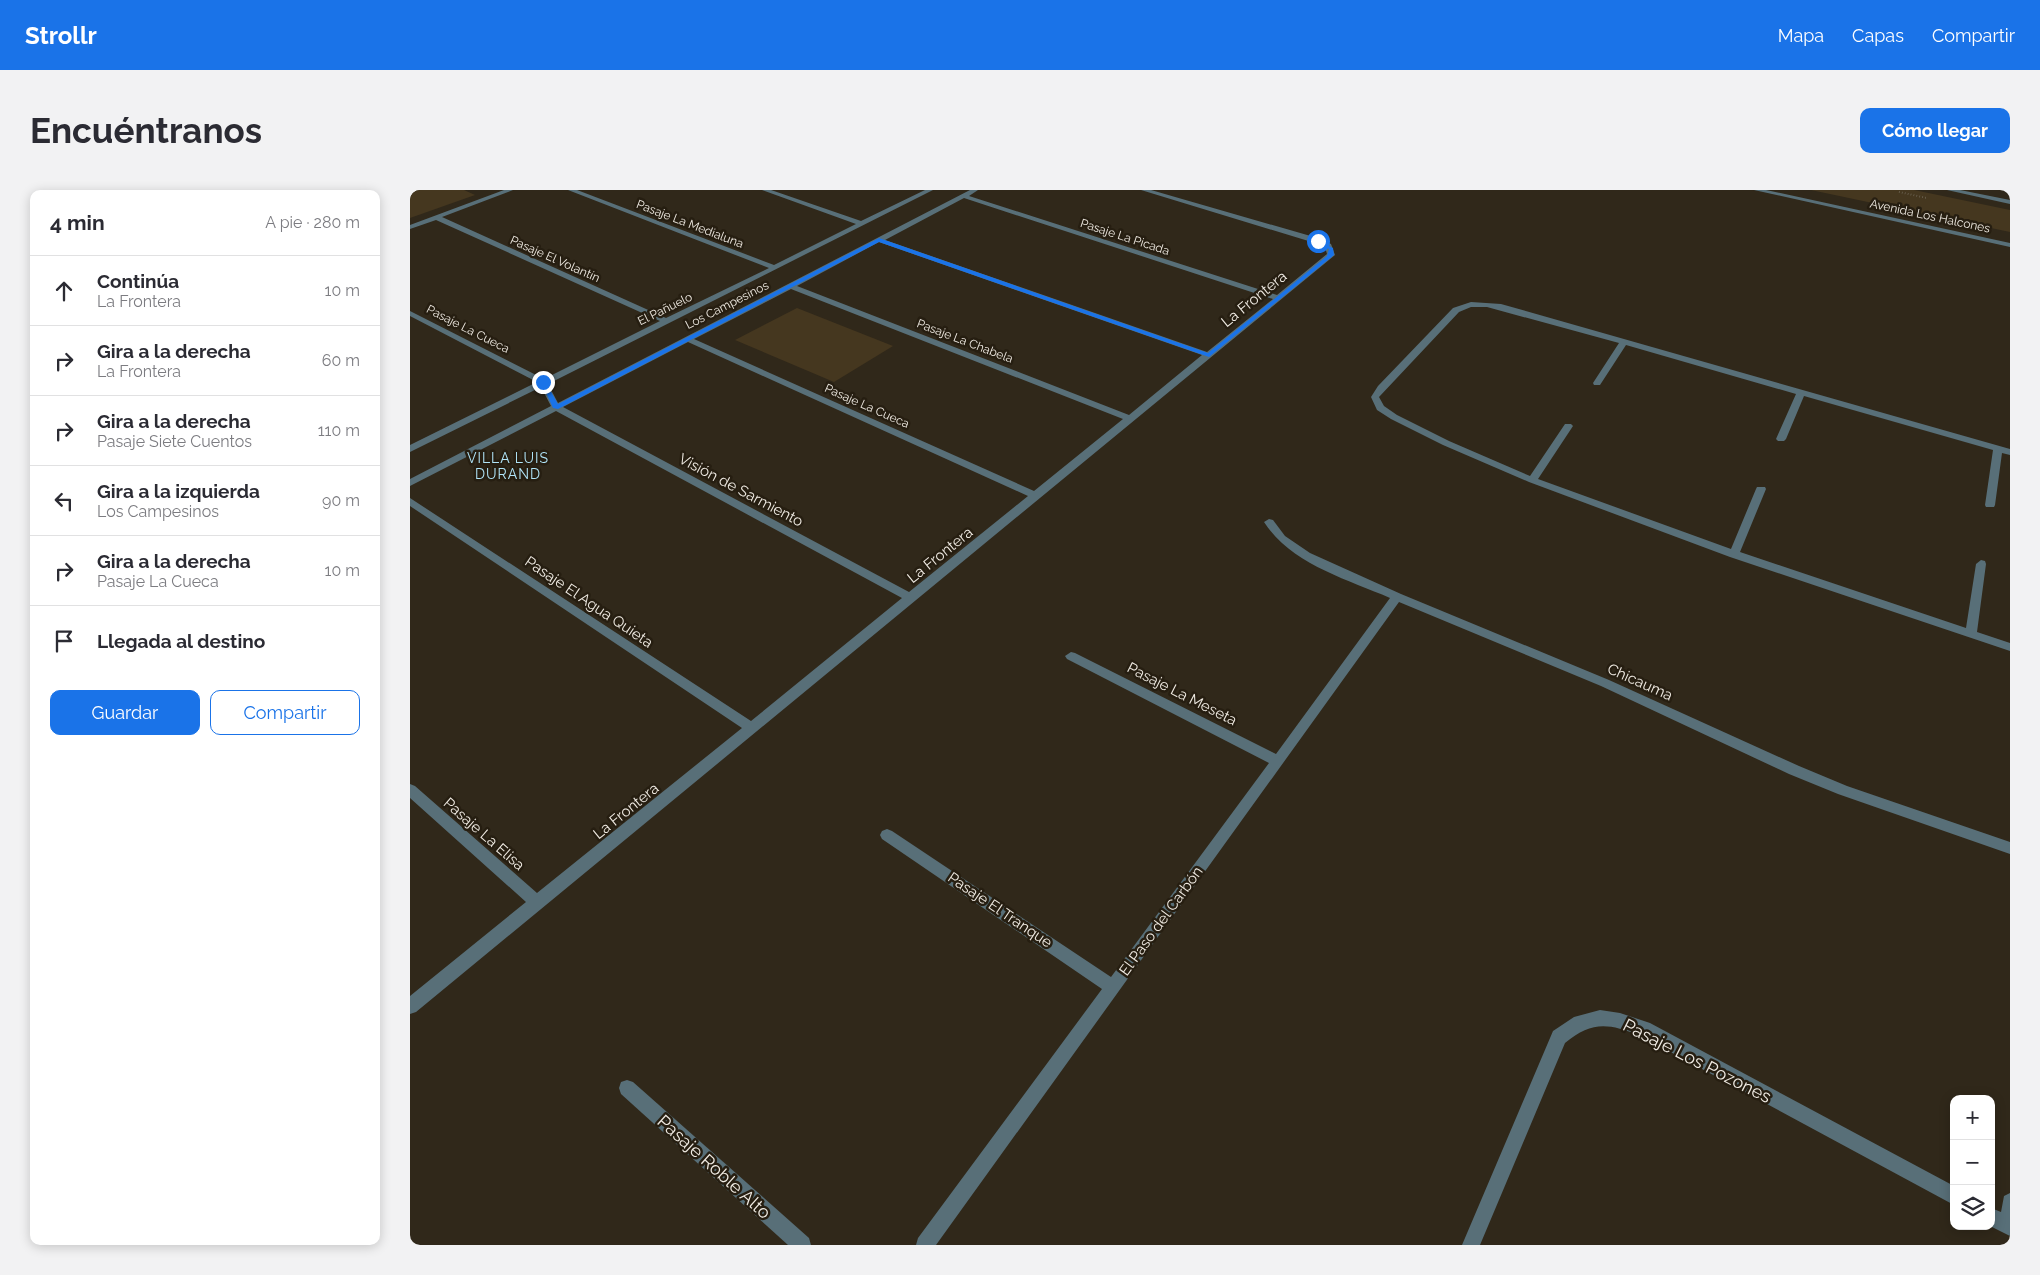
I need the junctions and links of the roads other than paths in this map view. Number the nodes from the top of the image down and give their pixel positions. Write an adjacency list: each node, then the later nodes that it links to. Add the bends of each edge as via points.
1 (510, 190): 11 (street)
2 (570, 190): 16 (street, Pasaje La Medialuna)
3 (765, 190): 12 (street)
4 (930, 190): 12 (street, El Pañuelo)
5 (975, 190): 9 (street, Los Campesinos)
6 (1144, 190): 18 (street, La Frontera, via 1328,246 1332,252 1329,258)
7 (1757, 190): 15 (street, Avenida Los Halcones)
8 (1950, 190): 10 (street, Avenida Los Halcones)
9 (963, 196): 14 (street, Los Campesinos); 18 (street, Pasaje La Picada)
10 (2010, 202)
11 (436, 217): 13 (street); 20 (street, Pasaje El Volantín)
12 (862, 224): 16 (street, El Pañuelo)
13 (410, 227)
14 (879, 240): 17 (street, Los Campesinos); 23 (street)
15 (2010, 244)
16 (774, 267): 20 (street, El Pañuelo)
17 (790, 286): 21 (street, Los Campesinos); 28 (street, Pasaje La Chabela)
18 (1279, 298): 23 (street, La Frontera)
19 (410, 313): 24 (street, Pasaje La Cueca)
20 (666, 321): 24 (street, El Pañuelo)
21 (688, 339): 27 (street, Los Campesinos); 37 (street, Pasaje La Cueca)
22 (1624, 342): 25 (street); 26 (street); 34 (street, via 1498,306 1466,305 1456,310 1377,392 1377,403 1385,412)
23 (1209, 355): 28 (street, La Frontera)
24 (543, 382): 27 (street); 32 (street, El Pañuelo)
25 (1597, 383)
26 (1801, 392): 30 (street); 31 (street)
27 (556, 408): 35 (street, Los Campesinos); 44 (street, Visión de Sarmiento)
28 (1131, 419): 37 (street, La Frontera)
29 (1568, 426): 34 (street)
30 (1781, 439)
31 (1998, 448): 33 (street); 39 (street)
32 (410, 449)
33 (2010, 452)
34 (1532, 480): 41 (street)
35 (410, 483)
36 (1761, 489): 41 (street)
37 (1036, 496): 44 (street, La Frontera)
38 (410, 502): 48 (street, Pasaje El Agua Quieta)
39 (1990, 505)
40 (1269, 522): 43 (street, Chicauma, via 1282,538 1306,556)
41 (1734, 554): 45 (street)
42 (1981, 564): 45 (street)
43 (1397, 597): 49 (street, El Paso del Carbón); 52 (street, Chicauma, via 1605,684 1794,770)
44 (911, 598): 48 (street, La Frontera)
45 (1970, 632): 46 (street)
46 (2010, 647)
47 (1071, 656): 49 (street, Pasaje La Meseta)
48 (752, 728): 53 (street, La Frontera)
49 (1278, 761): 54 (street, El Paso del Carbón)
50 (410, 790): 53 (street, Pasaje La Elisa)
51 (887, 835): 54 (street, Pasaje El Tranque)
52 (2010, 848)
53 (538, 902): 55 (street, La Frontera)
54 (1113, 987): 62 (street, El Paso del Carbón)
55 (410, 1006)
56 (627, 1088): 61 (street, Pasaje Roble Alto)
57 (1950, 1194): 63 (street, Pasaje Los Pozones, via 1644,1029 1607,1017 1589,1018 1572,1025 1559,1037)
58 (2010, 1202): 60 (street)
59 (1995, 1218): 60 (street)
60 (2009, 1226)
61 (802, 1245)
62 (925, 1245)
63 (1472, 1245)

